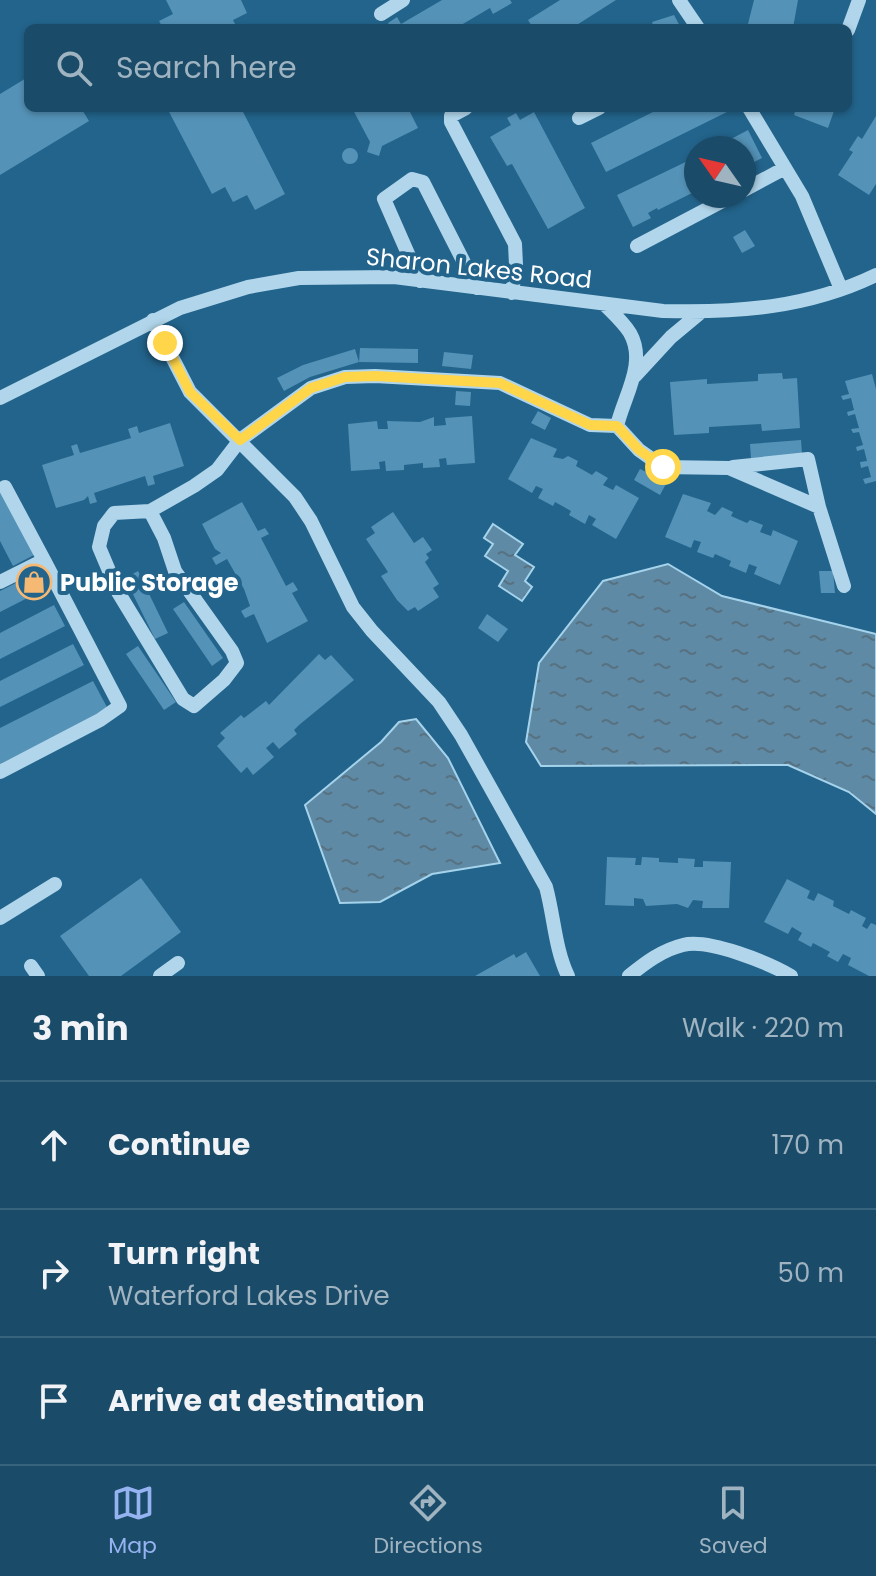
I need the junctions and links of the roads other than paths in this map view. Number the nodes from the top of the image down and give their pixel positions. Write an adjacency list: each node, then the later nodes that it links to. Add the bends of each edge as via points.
1 (403, 0): 4 (street)
2 (679, 0): 5 (street)
3 (859, 0): 6 (street)
4 (381, 14)
5 (695, 24)
6 (850, 24)
7 (458, 112): 19 (street, via 451,122 515,244)
8 (591, 112): 10 (street)
9 (751, 112): 11 (street)
10 (579, 118)
11 (785, 168): 12 (street); 18 (street)
12 (756, 184)
13 (709, 208): 14 (street)
14 (637, 246)
15 (876, 275): 18 (street, Sharon Lakes Road)
16 (420, 281): 17 (street, Sharon Lakes Road); 17 (street, via 384,199 412,179 423,182); 22 (street, Sharon Lakes Road, via 299,278 223,293)
17 (477, 288): 19 (street, Sharon Lakes Road)
18 (841, 289): 21 (street, Sharon Lakes Road, via 754,310)
19 (512, 293): 20 (street, Sharon Lakes Road)
20 (604, 304): 21 (street, Sharon Lakes Road); 23 (street, via 635,345)
21 (701, 312): 23 (street)
22 (153, 320): 24 (street, Sharon Lakes Road); 26 (street, via 190,392)
23 (632, 381): 25 (street)
24 (0, 398)
25 (617, 426): 26 (street, via 590,425 500,383 360,376 311,388); 27 (street, via 663,467)
26 (240, 440): 30 (street, via 217,470); 40 (street, via 295,497 353,607 425,685 461,735 546,887)
27 (729, 468): 29 (street); 29 (street, via 808,459)
28 (5, 487): 31 (street)
29 (819, 507): 33 (street)
30 (150, 511): 30 (street, via 114,513 99,547 160,664 183,699 194,706 237,663 175,571)
31 (44, 560): 32 (street); 34 (street, via 120,706)
32 (0, 582)
33 (844, 586)
34 (0, 772)
35 (55, 884): 36 (street)
36 (0, 918)
37 (178, 963): 39 (street)
38 (768, 970): 41 (street, via 704,945 685,944 648,960); 42 (street)
39 (160, 976)
40 (568, 976)
41 (629, 976)
42 (791, 976)

